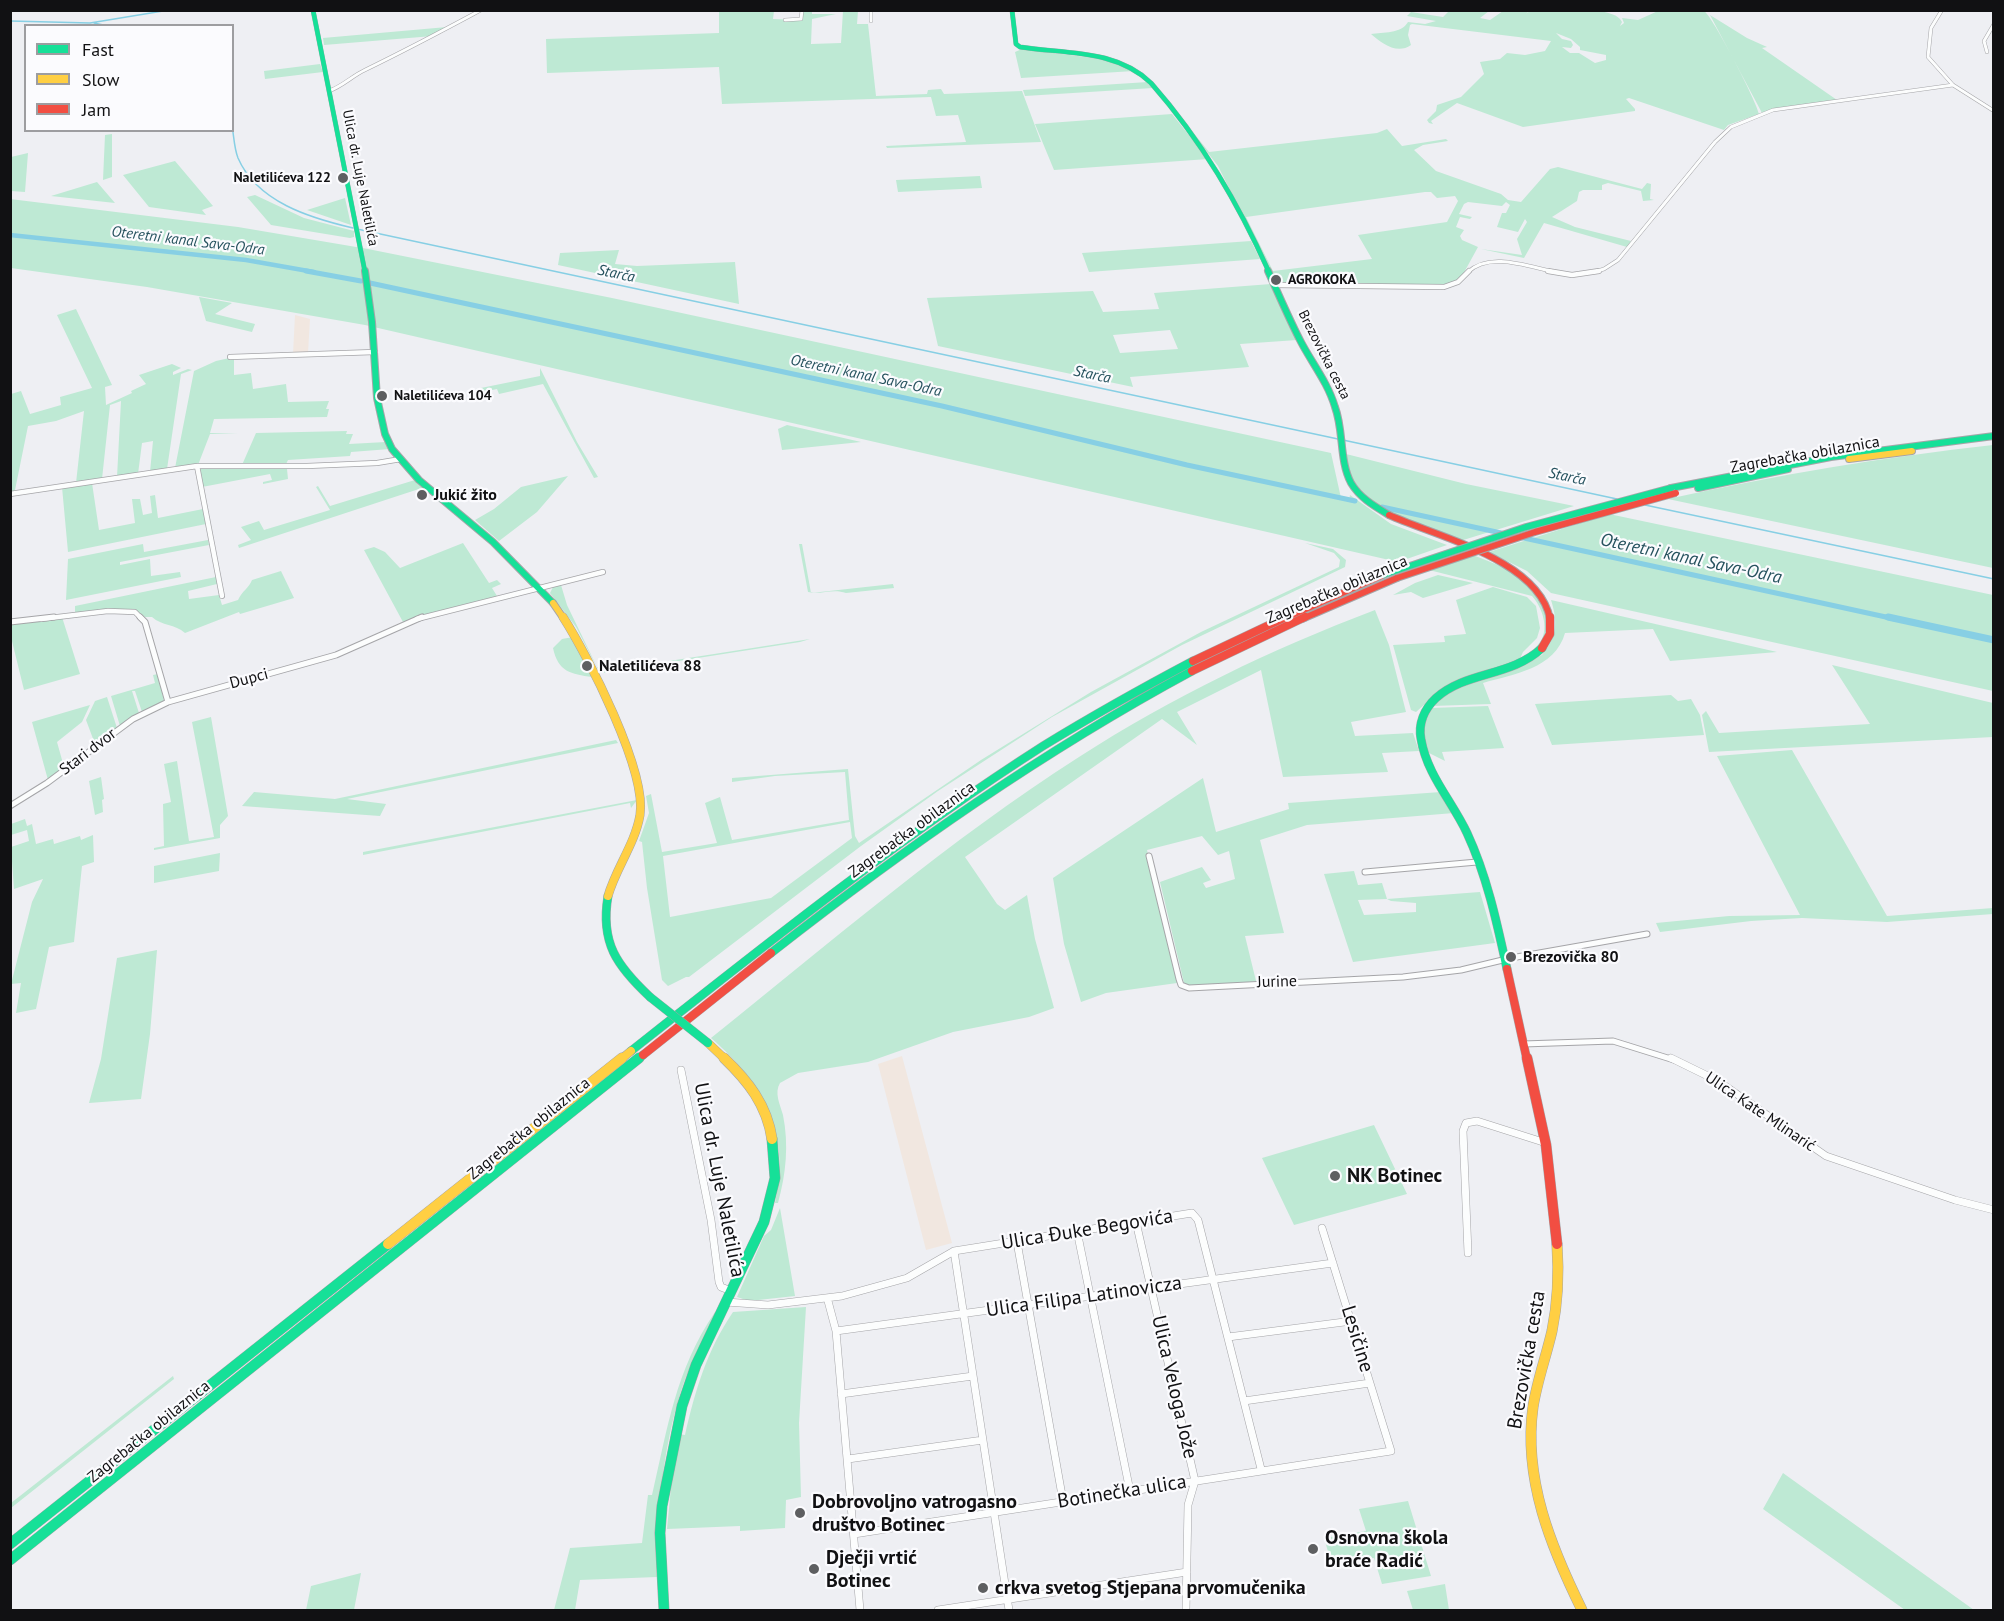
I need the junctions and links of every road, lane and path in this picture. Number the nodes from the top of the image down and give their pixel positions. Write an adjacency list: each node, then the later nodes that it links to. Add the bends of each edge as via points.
1 (313, 10): 12 (main road, Ulica dr. Luje Naletilića)
2 (481, 10): 12 (street)
3 (802, 10): 7 (street, via 801,19)
4 (871, 10): 8 (street)
5 (1012, 10): 14 (main road, Brezovička cesta, via 1016,44 1020,47 1110,60 1148,80 1216,167)
6 (1942, 10): 11 (street, via 1931,28 1928,55)
7 (785, 20)
8 (871, 21)
9 (1994, 24): 10 (street, via 1984,40)
10 (1987, 52)
11 (1953, 85): 13 (street); 14 (street, via 1780,109 1730,127 1618,260 1603,269 1582,274 1558,273 1491,262 1472,266 1459,282 1444,287)
12 (329, 91): 15 (main road, Ulica dr. Luje Naletilića)
13 (1994, 111)
14 (1274, 285): 30 (main road, Brezovička cesta, via 1337,410 1347,478 1357,493 1407,525 1515,569 1540,590 1550,607 1552,630 1538,653 1513,668 1447,690 1422,715 1419,732 1423,747 1465,829)
15 (375, 352): 16 (street); 19 (main road, Ulica dr. Luje Naletilića, via 383,426)
16 (230, 357)
17 (1994, 436): 21 (main road, Zagrebačka obilaznica, via 1768,466)
18 (1994, 442): 21 (main road, Zagrebačka obilaznica, via 1826,462)
19 (401, 459): 20 (street, via 307,466); 24 (main road, Ulica dr. Luje Naletilića)
20 (197, 466): 22 (street); 25 (street)
21 (1673, 491): 69 (main road, Zagrebačka obilaznica, bridge, via 1588,509 1383,575 1263,626 1161,677 1050,741 907,836 811,908); 70 (main road, Zagrebačka obilaznica, bridge, via 1397,578 1231,650 1058,747 947,820 774,951)
22 (10, 494)
23 (603, 572): 24 (street)
24 (541, 587): 27 (street, Dupci, via 418,618 330,657); 47 (main road, Ulica dr. Luje Naletilića, bridge, via 568,622 597,675 639,786 639,824 604,908 603,925 612,958 630,981 733,1066 755,1093 768,1120 775,1178 770,1204)
25 (222, 596)
26 (10, 622): 27 (street, via 120,610 135,612 145,622)
27 (168, 702): 28 (street, Stari dvor, via 133,719)
28 (10, 806)
29 (1149, 856): 33 (street, Jurine, via 1179,979 1181,985 1189,988 1403,977)
30 (1477, 862): 31 (street); 33 (main road, Brezovička cesta)
31 (1365, 872)
32 (1647, 934): 33 (street)
33 (1506, 960): 34 (main road, Brezovička cesta)
34 (1523, 1044): 36 (main road, Brezovička cesta); 37 (street, Ulica Kate Mlinarić, via 1613,1041 1667,1056 1718,1081 1826,1156)
35 (681, 1070): 47 (street, Ulica dr. Luje Naletilića, via 711,1220 719,1282)
36 (1545, 1142): 43 (street, via 1477,1121 1466,1123 1462,1131); 78 (main road, Brezovička cesta, via 1557,1284 1554,1316 1532,1412 1531,1463 1549,1536)
37 (1994, 1210)
38 (1136, 1222): 40 (street, Ulica Đuke Begovića); 45 (street, Ulica Đuke Begovića, via 1189,1212 1195,1215); 46 (street, Ulica Veloga Jože)
39 (1322, 1228): 44 (street, Lesičine)
40 (1077, 1231): 41 (street, Ulica Đuke Begovića); 48 (street)
41 (1017, 1242): 42 (street, Ulica Đuke Begovića); 51 (street)
42 (954, 1251): 49 (street, Ulica Đuke Begovića, via 906,1278); 52 (street)
43 (1468, 1253)
44 (1333, 1263): 45 (street, Ulica Filipa Latinovicza); 53 (street, Lesičine)
45 (1211, 1278): 46 (street, Ulica Filipa Latinovicza); 55 (street, Ulica Đuke Begovića)
46 (1152, 1287): 48 (street, Ulica Filipa Latinovicza); 64 (street, Ulica Veloga Jože)
47 (731, 1291): 50 (main road, Ulica dr. Luje Naletilića)
48 (1090, 1296): 51 (street, Ulica Filipa Latinovicza); 65 (street)
49 (828, 1301): 50 (street, Ulica Đuke Begovića, via 750,1305); 54 (street)
50 (726, 1302): 73 (main road, Ulica dr. Luje Naletilića, via 690,1379 675,1436 660,1533)
51 (1028, 1304): 52 (street, Ulica Filipa Latinovicza); 66 (street)
52 (964, 1314): 54 (street, Ulica Filipa Latinovicza); 56 (street)
53 (1352, 1321): 55 (street); 57 (street, Lesičine)
54 (836, 1331): 58 (street)
55 (1227, 1337): 59 (street, Ulica Đuke Begovića)
56 (973, 1376): 58 (street); 60 (street)
57 (1370, 1383): 59 (street); 61 (street, Lesičine)
58 (841, 1394): 62 (street)
59 (1244, 1401): 63 (street, Ulica Đuke Begovića)
60 (983, 1440): 62 (street); 67 (street)
61 (1391, 1451): 63 (street, Botinečka ulica)
62 (848, 1459): 68 (street)
63 (1262, 1469): 64 (street, Botinečka ulica)
64 (1195, 1481): 65 (street, Botinečka ulica); 71 (street, via 1188,1505)
65 (1130, 1491): 66 (street, Botinečka ulica)
66 (1062, 1501): 67 (street, Botinečka ulica)
67 (994, 1512): 68 (street, Botinečka ulica); 72 (street)
68 (854, 1534): 74 (street)
69 (10, 1544)
70 (10, 1560)
71 (1187, 1572): 72 (street); 77 (street)
72 (1007, 1599): 75 (street); 76 (street)
73 (664, 1611)
74 (860, 1611)
75 (938, 1611)
76 (1009, 1611)
77 (1186, 1611)
78 (1582, 1611)

